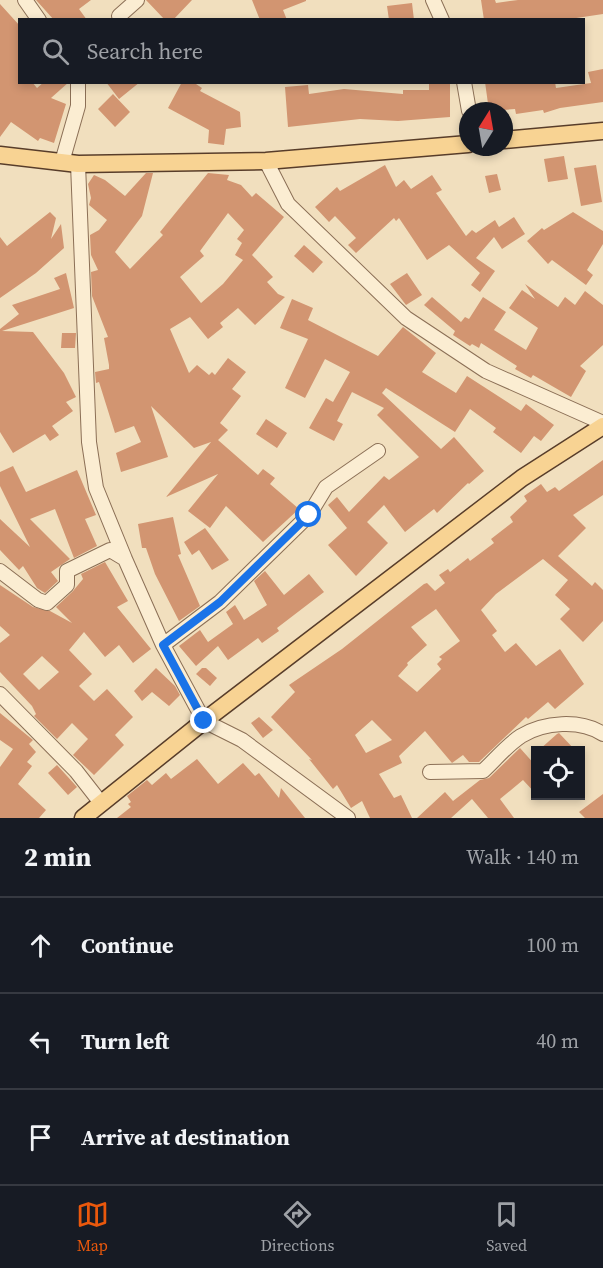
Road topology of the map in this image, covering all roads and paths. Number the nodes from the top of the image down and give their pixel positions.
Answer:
1 (25, 0) edge
2 (136, 0) edge
3 (433, 0) edge
4 (119, 16) dead end
5 (38, 18) edge
6 (441, 18) edge
7 (78, 84) edge
8 (464, 84) edge
9 (467, 102) edge
10 (603, 131) edge
11 (513, 140) edge
12 (459, 145) edge
13 (0, 154) edge
14 (266, 161) junction
15 (70, 163) junction
16 (603, 424) edge
17 (378, 451) dead end
18 (124, 559) junction
19 (0, 571) edge
20 (163, 645) junction
21 (0, 694) edge
22 (204, 721) junction
23 (603, 734) edge
24 (430, 772) dead end
25 (101, 803) junction
26 (83, 818) edge
27 (348, 818) edge

1 - 5 street
2 - 4 street
3 - 6 street
7 - 15 street
8 - 9 street
10 - 11 main road
12 - 14 main road
13 - 15 main road
14 - 15 main road
14 - 16 street
15 - 18 street
16 - 22 main road
17 - 20 street
18 - 19 street
18 - 20 street
20 - 22 street
21 - 25 street
22 - 25 main road
22 - 27 street
23 - 24 street
25 - 26 main road

